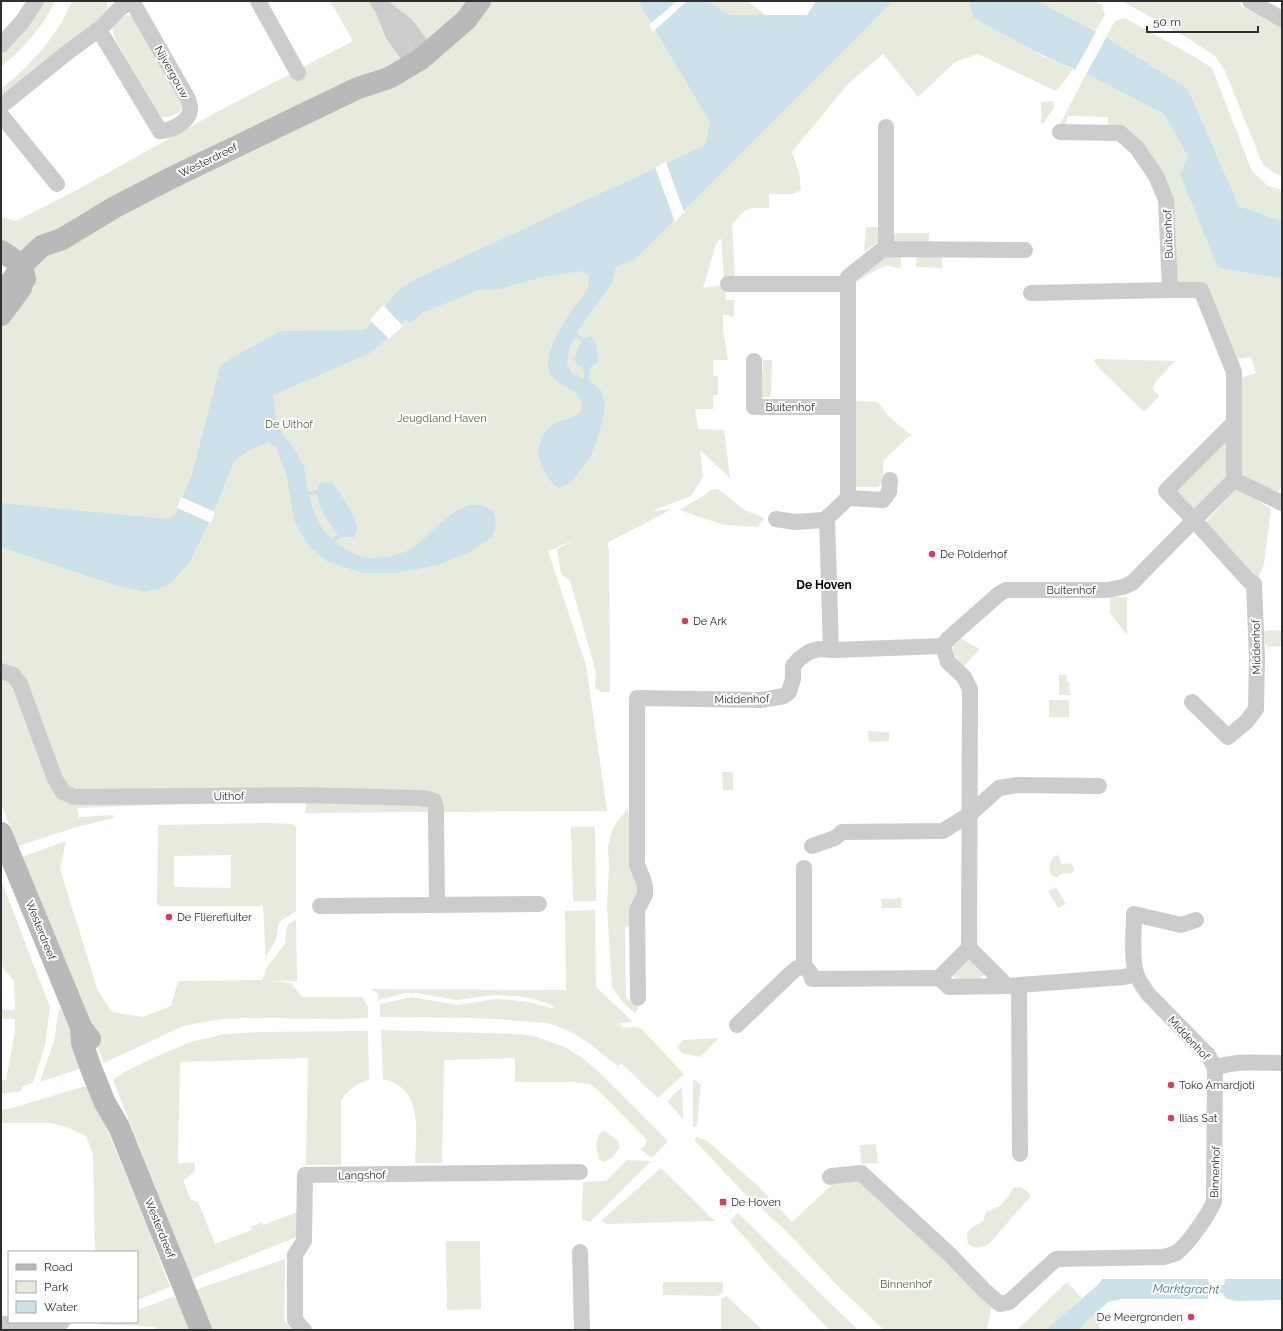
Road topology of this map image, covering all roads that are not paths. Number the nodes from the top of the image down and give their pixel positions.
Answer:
1 (36, 1) edge
2 (131, 1) edge
3 (258, 1) edge
4 (479, 1) edge
5 (1250, 1) edge
6 (380, 4) edge
7 (1282, 18) edge
8 (97, 30) junction
9 (1, 45) edge
10 (416, 53) junction
11 (298, 73) dead end
12 (1, 106) edge
13 (1, 115) edge
14 (886, 127) dead end
15 (1060, 132) dead end
16 (57, 184) dead end
17 (888, 249) junction
18 (1025, 250) dead end
19 (1, 251) edge
20 (12, 278) edge
21 (728, 284) dead end
22 (848, 284) junction
23 (1170, 290) junction
24 (1031, 293) dead end
25 (1, 315) edge
26 (754, 361) dead end
27 (848, 407) junction
28 (1234, 423) junction
29 (890, 480) dead end
30 (1234, 480) junction
31 (848, 498) junction
32 (1282, 503) edge
33 (827, 518) junction
34 (776, 519) dead end
35 (1194, 520) junction
36 (943, 646) junction
37 (831, 650) junction
38 (1, 671) edge
39 (1192, 702) dead end
40 (1099, 786) dead end
41 (970, 814) junction
42 (3, 838) edge
43 (812, 846) dead end
44 (804, 868) dead end
45 (437, 904) junction
46 (539, 904) dead end
47 (320, 906) dead end
48 (1196, 920) dead end
49 (969, 948) junction
50 (804, 965) junction
51 (1136, 974) junction
52 (789, 975) junction
53 (939, 978) junction
54 (812, 980) junction
55 (1013, 985) junction
56 (638, 998) dead end
57 (737, 1025) dead end
58 (1282, 1063) edge
59 (1215, 1068) junction
60 (1020, 1154) dead end
61 (580, 1172) dead end
62 (830, 1177) dead end
63 (580, 1252) dead end
64 (32, 1323) edge
65 (1, 1324) edge
66 (202, 1330) edge
67 (304, 1330) edge
68 (582, 1330) edge

1 - 9 street
2 - 8 street, Nijvergouw
2 - 8 street, Nijvergouw
3 - 11 street
4 - 10 main road, Westerdreef
5 - 7 street
6 - 10 street
8 - 12 street, Nijvergouw
10 - 20 main road, Westerdreef
13 - 16 street
14 - 17 street
15 - 23 street, Buitenhof
17 - 18 street
17 - 22 street
19 - 20 main road
20 - 25 main road, Westerdreef
21 - 22 street
22 - 27 street
23 - 24 street
23 - 28 street
26 - 27 street, Buitenhof
27 - 31 street
28 - 30 street
28 - 35 street
29 - 31 street
30 - 32 street
30 - 35 street, Buitenhof
31 - 33 street
33 - 34 street
33 - 37 street
35 - 36 street, Buitenhof
35 - 39 street, Middenhof
36 - 37 street, Middenhof
36 - 41 street
37 - 56 street, Middenhof
38 - 45 street, Uithof
40 - 41 street
41 - 43 street
41 - 49 street
42 - 66 main road, Westerdreef
44 - 50 street
45 - 46 street
45 - 47 street
48 - 51 street, Middenhof
49 - 53 street
49 - 55 street
50 - 52 street
50 - 54 street
51 - 55 street
51 - 59 street, Middenhof
52 - 54 street
52 - 57 street
53 - 54 street
53 - 55 street
55 - 60 street
58 - 59 street, Middenhof
59 - 62 street, Binnenhof
61 - 67 street, Langshof
63 - 68 street
64 - 65 street

